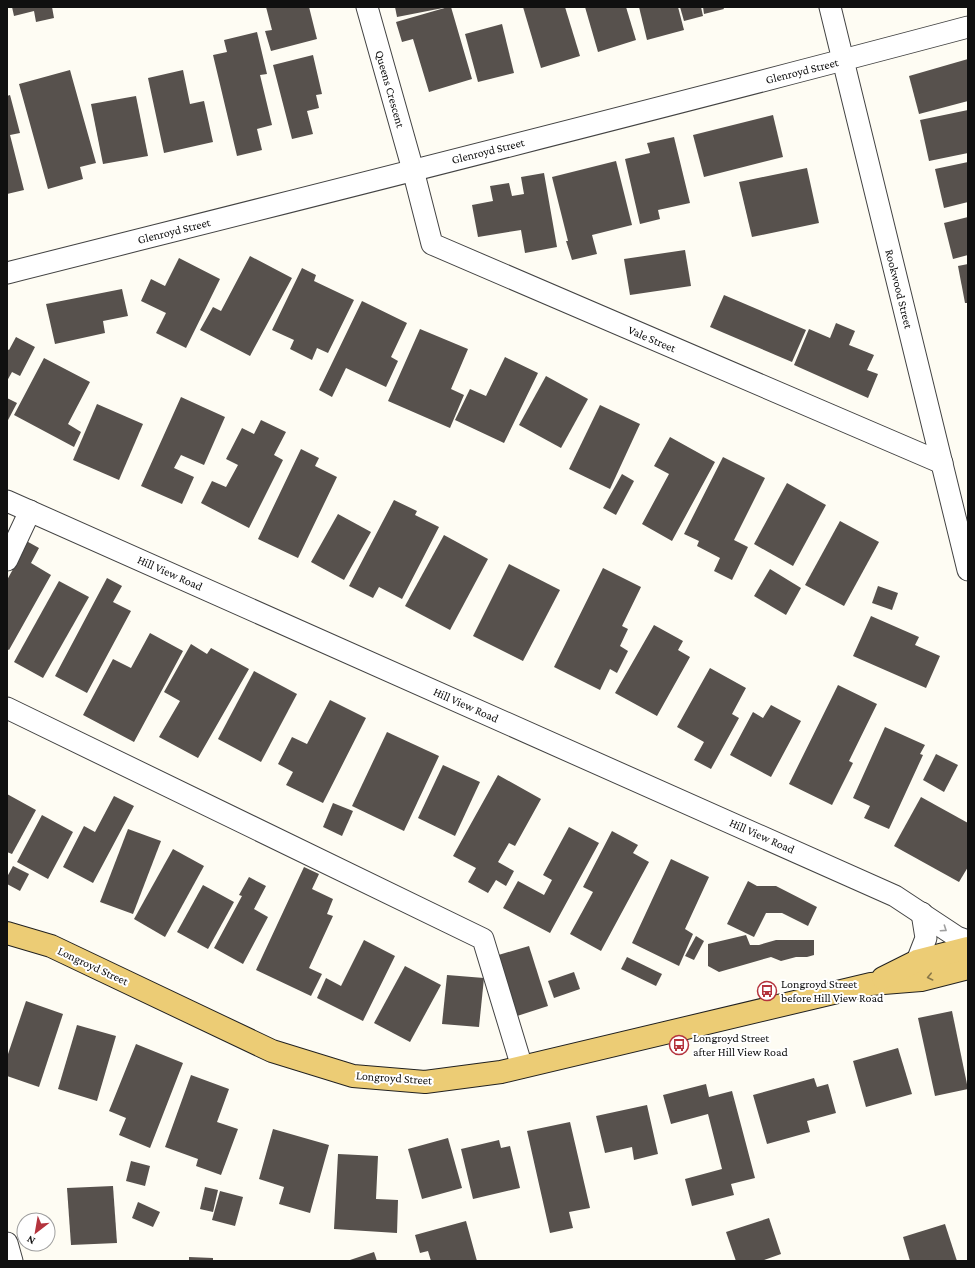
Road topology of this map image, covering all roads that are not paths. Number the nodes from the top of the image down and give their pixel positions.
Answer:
1 (367, 7) edge
2 (830, 7) edge
3 (968, 27) edge
4 (843, 60) junction
5 (413, 170) junction
6 (7, 273) edge
7 (942, 463) junction
8 (7, 501) edge
9 (30, 511) junction
10 (965, 547) edge
11 (7, 560) edge
12 (968, 570) edge
13 (7, 708) edge
14 (922, 913) junction
15 (7, 933) edge
16 (968, 941) edge
17 (968, 948) edge
18 (917, 961) junction
19 (968, 968) edge
20 (871, 984) junction
21 (522, 1067) junction
22 (7, 1243) edge
23 (12, 1261) edge

1 - 5 street, Queens Crescent
2 - 4 street, Rookwood Street
3 - 4 street, Glenroyd Street
4 - 5 street, Glenroyd Street
4 - 7 street, Rookwood Street
5 - 6 street, Glenroyd Street
5 - 7 street, Vale Street
7 - 10 street, Rookwood Street
8 - 9 street, Hill View Road
9 - 11 street
9 - 14 street, Hill View Road
10 - 12 street, Rookwood Street
13 - 21 street
14 -> 16 street, Hill View Road
14 - 18 street
15 - 21 main road, Longroyd Street
17 - 18 main road, Longroyd Street
18 - 20 main road, Longroyd Street
19 -> 20 main road, Longroyd Street
20 - 21 main road, Longroyd Street
22 - 23 street

